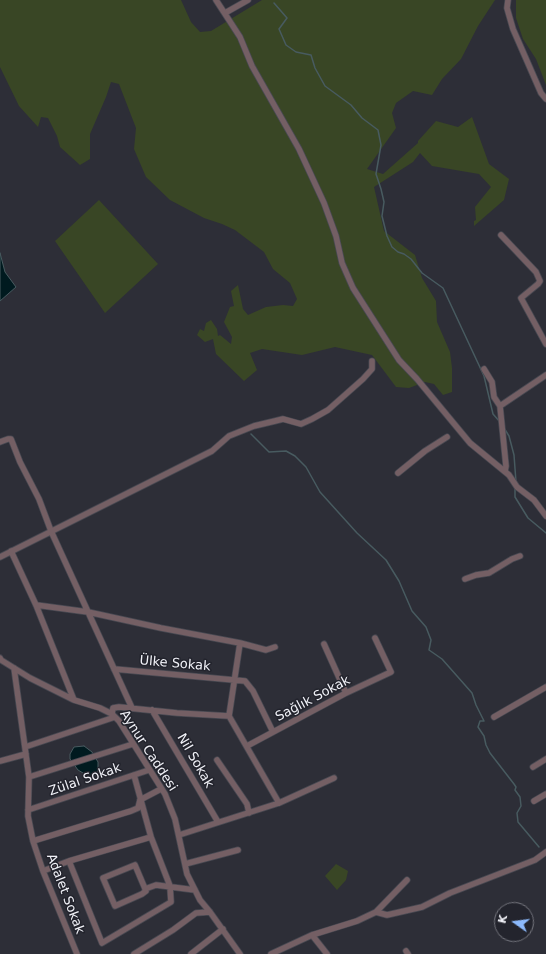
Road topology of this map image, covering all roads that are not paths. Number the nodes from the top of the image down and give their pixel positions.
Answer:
1 (216, 0) edge
2 (248, 0) edge
3 (508, 0) edge
4 (225, 13) junction
5 (546, 99) edge
6 (501, 235) dead end
7 (546, 344) edge
8 (372, 361) dead end
9 (484, 369) dead end
10 (546, 375) edge
11 (500, 406) junction
12 (447, 437) dead end
13 (0, 442) edge
14 (398, 472) dead end
15 (505, 472) junction
16 (546, 516) edge
17 (51, 531) junction
18 (11, 551) junction
19 (520, 556) dead end
20 (0, 557) edge
21 (464, 579) dead end
22 (36, 605) junction
23 (88, 612) junction
24 (375, 638) dead end
25 (240, 643) junction
26 (324, 644) dead end
27 (276, 647) dead end
28 (0, 658) edge
29 (14, 668) junction
30 (114, 669) junction
31 (234, 681) junction
32 (546, 687) edge
33 (346, 693) junction
34 (74, 700) junction
35 (132, 708) junction
36 (152, 710) junction
37 (114, 716) junction
38 (229, 716) junction
39 (494, 717) dead end
40 (273, 732) junction
41 (133, 744) junction
42 (247, 746) junction
43 (25, 747) junction
44 (26, 754) junction
45 (546, 759) edge
46 (217, 760) dead end
47 (0, 761) edge
48 (533, 767) dead end
49 (149, 770) junction
50 (134, 775) junction
51 (29, 777) junction
52 (334, 778) dead end
53 (161, 789) junction
54 (546, 794) edge
55 (140, 800) junction
56 (534, 801) dead end
57 (279, 803) junction
58 (28, 810) junction
59 (249, 813) junction
60 (218, 822) junction
61 (179, 834) junction
62 (151, 837) junction
63 (34, 841) junction
64 (238, 850) dead end
65 (546, 852) edge
66 (69, 860) junction
67 (185, 864) junction
68 (43, 871) junction
69 (407, 880) dead end
70 (170, 886) junction
71 (145, 889) junction
72 (195, 890) junction
73 (210, 912) junction
74 (376, 912) junction
75 (223, 930) junction
76 (312, 935) junction
77 (283, 952) edge
78 (77, 954) edge
79 (134, 954) edge
80 (191, 954) edge
81 (240, 954) edge
82 (271, 954) edge
83 (326, 954) edge

1 - 4 street
2 - 4 street
3 - 5 street
4 - 15 street
6 - 7 street
8 - 17 street
9 - 11 street
10 - 11 street
11 - 15 street
12 - 14 street
13 - 17 street
15 - 16 street
17 - 18 street
17 - 23 street
18 - 20 street
18 - 22 street
19 - 21 street
22 - 23 street
22 - 34 street
23 - 25 street
23 - 30 street
24 - 33 street, Sağlık Sokak
25 - 27 street
25 - 31 street
26 - 33 street
28 - 29 street, Aynur Caddesi
29 - 34 street, Aynur Caddesi
29 - 43 street, Adalet Sokak
30 - 31 street, Ülke Sokak
30 - 35 street
31 - 38 street
31 - 40 street, Ülke Sokak
32 - 39 street
33 - 40 street, Sağlık Sokak
34 - 37 street, Aynur Caddesi
35 - 36 street
35 - 37 street
36 - 38 street
36 - 60 street, Nil Sokak
37 - 41 street, Aynur Caddesi
37 - 43 street
38 - 42 street
40 - 42 street, Sağlık Sokak
41 - 49 street, Aynur Caddesi
41 - 51 street
42 - 57 street
43 - 44 street, Adalet Sokak
44 - 47 street
44 - 51 street, Adalet Sokak
45 - 48 street
46 - 59 street
49 - 50 street, Zülal Sokak
49 - 53 street, Aynur Caddesi
50 - 55 street
50 - 58 street, Zülal Sokak
51 - 58 street, Adalet Sokak
52 - 57 street
53 - 55 street
53 - 61 street, Aynur Caddesi
54 - 56 street
55 - 62 street
55 - 63 street
57 - 59 street
58 - 63 street, Adalet Sokak
59 - 60 street
60 - 61 street
61 - 67 street, Aynur Caddesi
62 - 66 street
62 - 70 street
63 - 68 street, Adalet Sokak
64 - 67 street
65 - 74 street
66 - 68 street
66 - 70 street
67 - 72 street, Aynur Caddesi
68 - 78 street, Adalet Sokak
69 - 74 street
70 - 71 street
70 - 72 street
71 - 71 street
72 - 73 street, Aynur Caddesi
73 - 75 street, Aynur Caddesi
73 - 79 street
74 - 76 street
75 - 80 street
75 - 81 street, Aynur Caddesi
76 - 77 street
76 - 83 street
77 - 82 street

